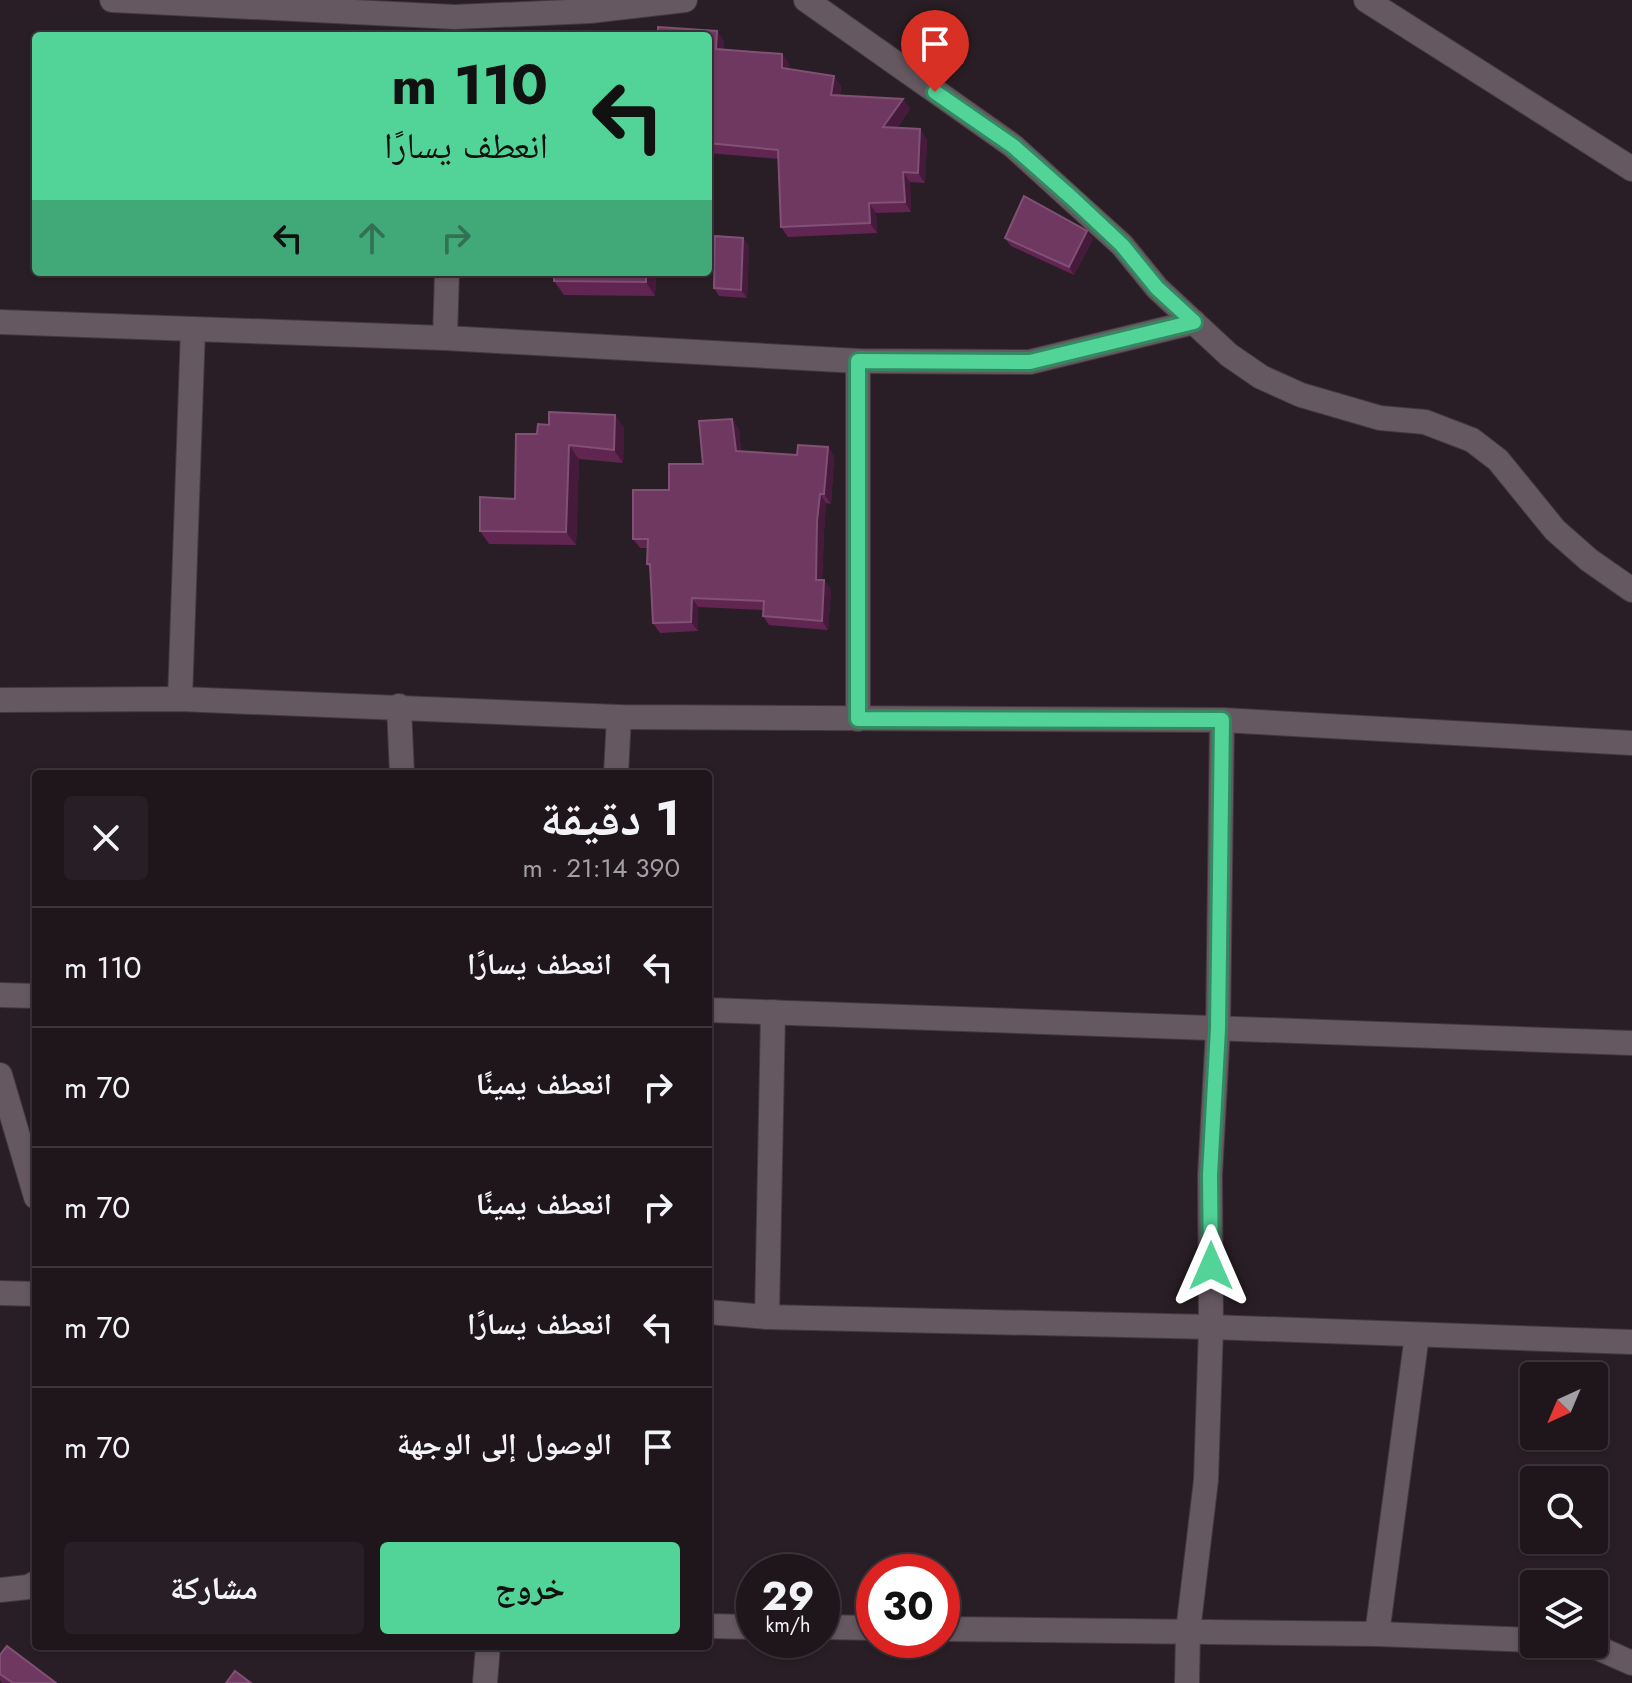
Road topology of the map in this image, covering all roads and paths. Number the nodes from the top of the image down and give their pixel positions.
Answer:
1 (112, 0) edge
2 (685, 0) edge
3 (806, 0) edge
4 (1366, 0) edge
5 (454, 26) edge
6 (1632, 169) edge
7 (447, 276) edge
8 (0, 322) edge
9 (1194, 322) junction
10 (193, 329) junction
11 (445, 338) junction
12 (858, 361) junction
13 (1632, 590) edge
14 (180, 699) junction
15 (0, 700) edge
16 (399, 706) junction
17 (619, 717) junction
18 (858, 719) junction
19 (1222, 720) junction
20 (1632, 743) edge
21 (402, 770) edge
22 (616, 770) edge
23 (0, 995) edge
24 (32, 996) edge
25 (712, 1010) edge
26 (773, 1012) junction
27 (1218, 1029) junction
28 (1632, 1043) edge
29 (0, 1075) edge
30 (32, 1183) edge
31 (0, 1293) edge
32 (32, 1294) edge
33 (712, 1312) edge
34 (767, 1317) junction
35 (1211, 1327) junction
36 (1417, 1335) junction
37 (1632, 1342) edge
38 (32, 1585) edge
39 (0, 1590) edge
40 (712, 1626) edge
41 (736, 1627) edge
42 (960, 1629) edge
43 (1188, 1631) junction
44 (1377, 1634) junction
45 (1520, 1639) edge
46 (488, 1650) edge
47 (1608, 1652) edge
48 (1632, 1663) edge
49 (485, 1683) edge
50 (1187, 1683) edge

1 - 5 street
2 - 5 street
3 - 9 street
4 - 6 street
7 - 11 street
8 - 10 street
9 - 12 street
9 - 13 street
10 - 11 street
10 - 14 street
11 - 12 street
12 - 18 street
14 - 15 street
14 - 16 street
16 - 17 street
16 - 21 street
17 - 18 street
17 - 22 street
18 - 19 street
19 - 20 street
19 - 27 street
23 - 24 street
25 - 26 street
26 - 27 street
26 - 34 street
27 - 28 street
27 - 35 street
29 - 30 street
31 - 32 street
33 - 34 street
34 - 35 street
35 - 36 street
35 - 43 street
36 - 37 street
36 - 44 street
38 - 39 street
40 - 41 street
42 - 43 street
43 - 44 street
43 - 50 street
44 - 45 street
46 - 49 street
47 - 48 street

